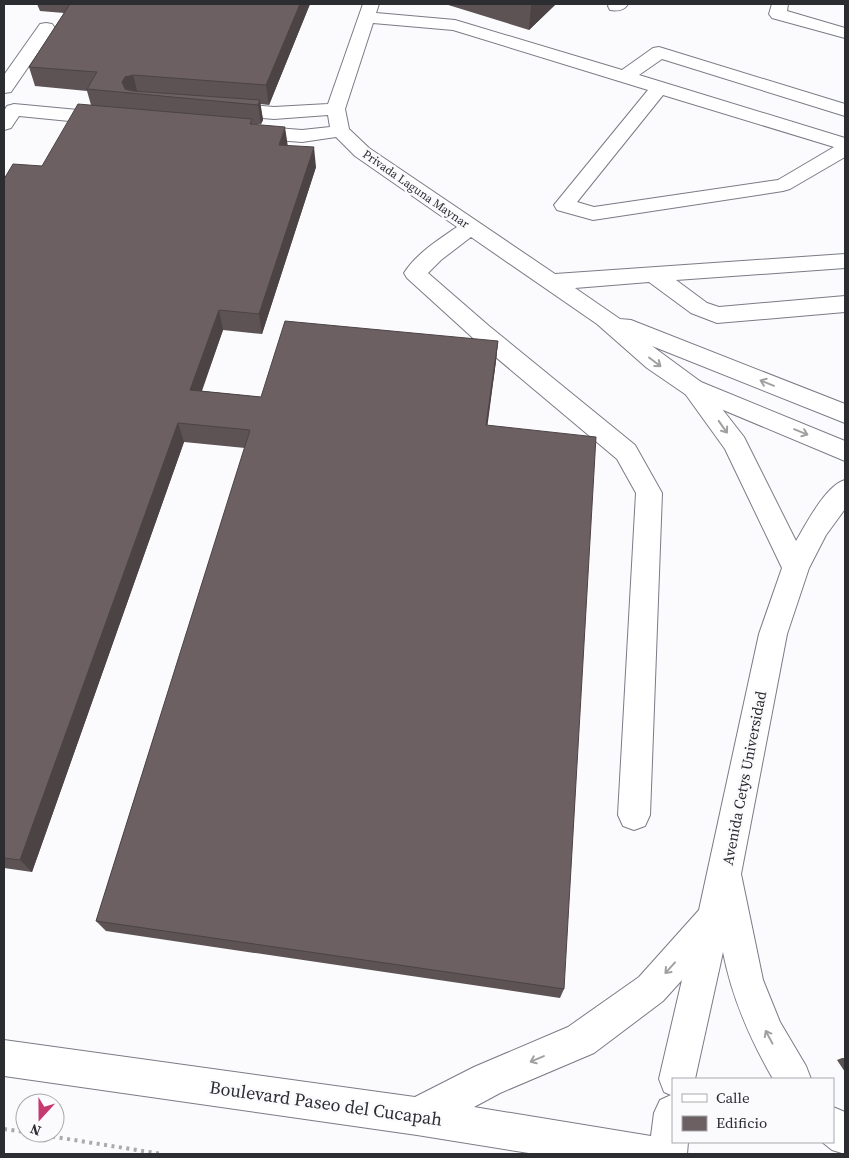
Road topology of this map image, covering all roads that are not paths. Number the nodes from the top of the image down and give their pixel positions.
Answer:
1 (780, 4) edge
2 (369, 11) edge
3 (46, 28) dead end
4 (845, 33) edge
5 (625, 77) junction
6 (4, 88) edge
7 (659, 88) junction
8 (4, 93) edge
9 (100, 100) edge
10 (207, 108) edge
11 (336, 109) junction
12 (845, 110) edge
13 (123, 120) edge
14 (4, 124) edge
15 (232, 130) edge
16 (340, 131) junction
17 (845, 144) edge
18 (845, 149) edge
19 (470, 226) junction
20 (845, 261) edge
21 (652, 274) junction
22 (550, 282) junction
23 (845, 304) edge
24 (605, 319) junction
25 (693, 388) junction
26 (845, 414) edge
27 (845, 451) edge
28 (845, 490) edge
29 (796, 568) junction
30 (634, 814) dead end
31 (725, 871) junction
32 (714, 919) junction
33 (4, 1058) edge
34 (677, 1078) edge
35 (792, 1078) edge
36 (417, 1116) junction
37 (672, 1120) edge
38 (834, 1127) edge
39 (845, 1137) edge
40 (648, 1154) edge
41 (668, 1154) edge

1 - 4 main road
2 - 5 main road
2 - 11 main road
3 - 6 main road
5 - 7 main road
5 - 12 main road
7 - 17 main road
7 - 18 main road
8 - 9 main road
10 - 11 main road
11 - 16 main road
13 - 14 main road
15 - 16 main road
16 - 19 main road, Privada Laguna Maynar
19 - 22 main road, Privada Laguna Maynar
19 - 30 main road
20 - 21 main road
21 - 22 main road
21 - 23 main road
22 - 24 main road, Privada Laguna Maynar
24 -> 25 main road, Privada Laguna Maynar
26 -> 24 main road, Privada Laguna Maynar
25 -> 27 main road, Privada Laguna Maynar
25 -> 29 main road
28 - 29 main road, Avenida Cetys Universidad
29 - 31 main road, Avenida Cetys Universidad
31 - 32 main road, Avenida Cetys Universidad
35 -> 31 main road
32 - 34 main road, Avenida Cetys Universidad
32 -> 36 main road
33 - 36 main road, Boulevard Paseo del Cucapah
36 - 40 main road, Boulevard Paseo del Cucapah
37 - 41 main road
38 - 39 main road

